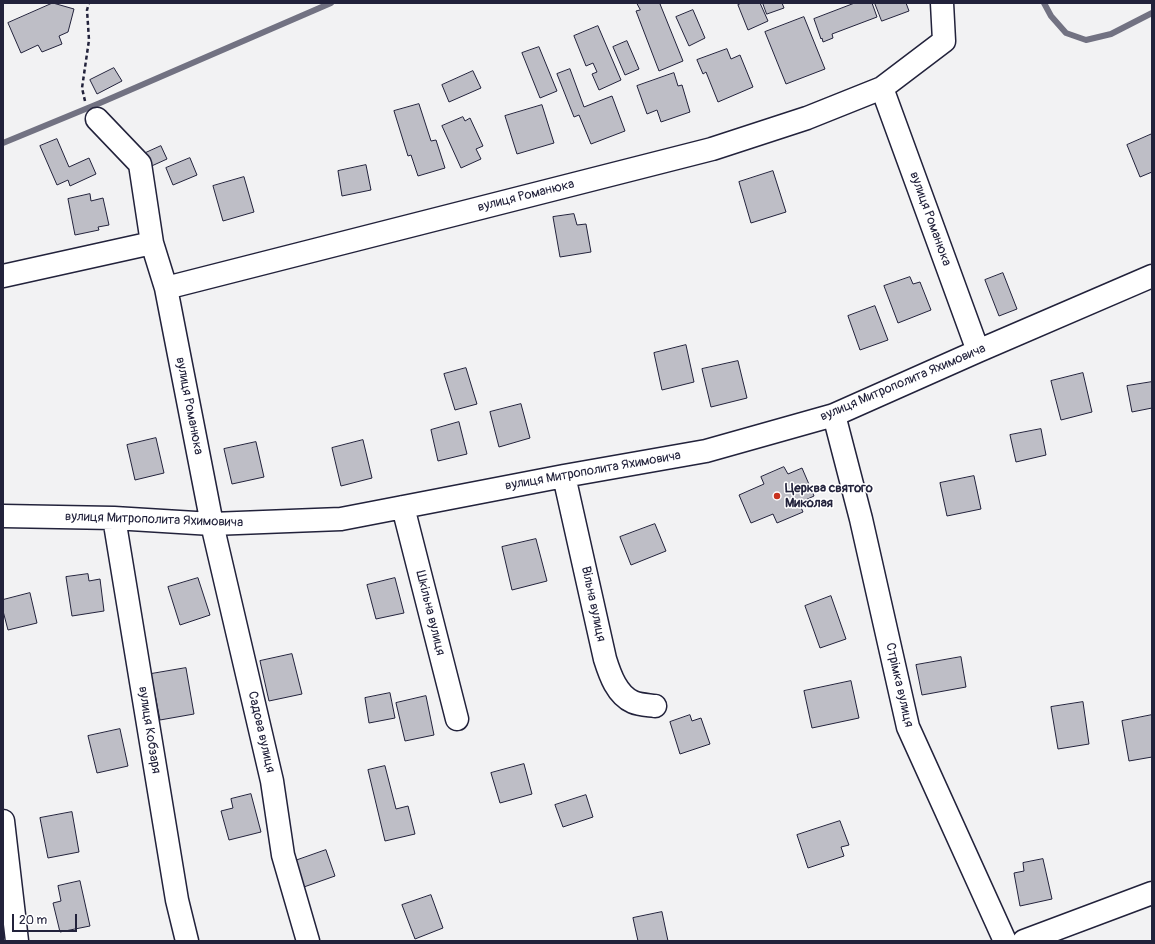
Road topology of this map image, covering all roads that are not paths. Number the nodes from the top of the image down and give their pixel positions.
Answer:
1 (942, 3) edge
2 (882, 88) junction
3 (91, 111) road end
4 (152, 243) junction
5 (3, 276) edge
6 (1152, 276) edge
7 (166, 288) junction
8 (978, 351) junction
9 (834, 415) junction
10 (564, 476) junction
11 (403, 507) junction
12 (3, 516) edge
13 (114, 518) junction
14 (212, 524) junction
15 (655, 706) dead end
16 (457, 719) dead end
17 (3, 821) edge
18 (1152, 892) edge
19 (17, 941) edge
20 (186, 941) edge
21 (308, 941) edge
22 (1005, 941) edge
23 (1024, 941) edge

1 - 2 street, вулиця Романюка
2 - 7 street, вулиця Романюка
2 - 8 street, вулиця Романюка
3 - 4 street, вулиця Романюка
4 - 5 street
4 - 7 street, вулиця Романюка
6 - 8 street, вулиця Митрополита Яхимовича
7 - 14 street, вулиця Романюка
8 - 9 street, вулиця Митрополита Яхимовича
9 - 10 street, вулиця Митрополита Яхимовича
9 - 22 street, Стрімка вулиця
10 - 11 street, вулиця Митрополита Яхимовича
10 - 15 street, Вільна вулиця
11 - 14 street, вулиця Митрополита Яхимовича
11 - 16 street, Шкільна вулиця
12 - 13 street, вулиця Митрополита Яхимовича
13 - 14 street, вулиця Митрополита Яхимовича
13 - 20 street, вулиця Кобзаря
14 - 21 street, Садова вулиця
17 - 19 street
18 - 23 street

